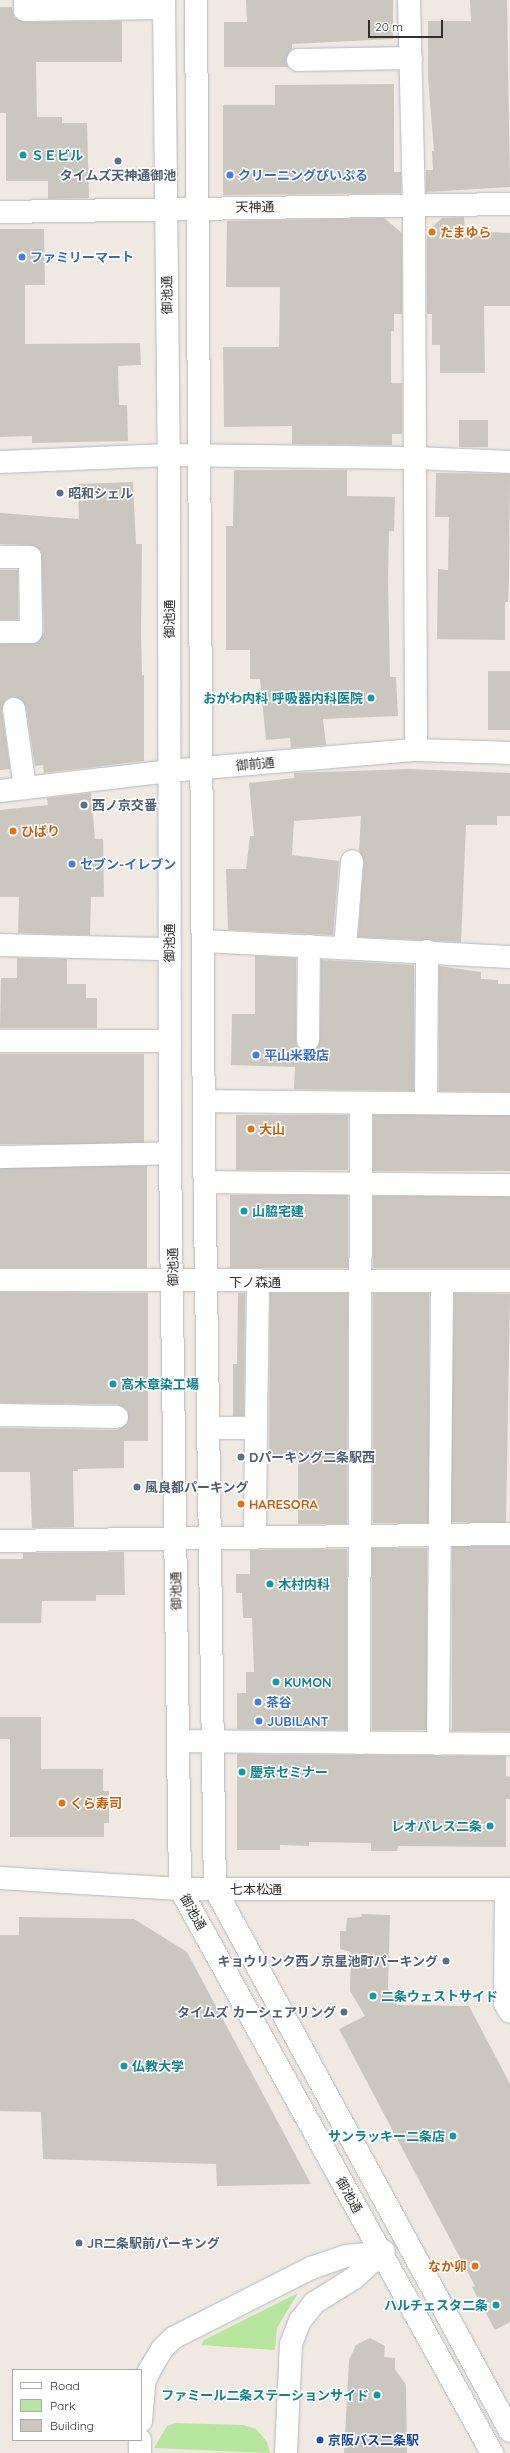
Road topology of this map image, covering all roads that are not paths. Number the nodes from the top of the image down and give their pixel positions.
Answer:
1 (25, 0) edge
2 (196, 0) edge
3 (409, 0) edge
4 (164, 4) edge
5 (411, 58) junction
6 (298, 60) dead end
7 (414, 204) junction
8 (510, 204) edge
9 (166, 208) junction
10 (198, 208) junction
11 (0, 212) edge
12 (169, 455) junction
13 (201, 455) junction
14 (414, 458) junction
15 (0, 462) edge
16 (510, 462) edge
17 (0, 557) edge
18 (0, 632) edge
19 (14, 709) dead end
20 (416, 750) junction
21 (510, 753) edge
22 (204, 769) junction
23 (169, 771) junction
24 (25, 788) junction
25 (0, 791) edge
26 (352, 861) dead end
27 (204, 942) junction
28 (0, 945) edge
29 (309, 946) junction
30 (345, 947) junction
31 (169, 949) junction
32 (427, 951) junction
33 (510, 957) edge
34 (308, 1040) dead end
35 (0, 1041) edge
36 (170, 1041) junction
37 (204, 1101) junction
38 (426, 1102) junction
39 (361, 1103) junction
40 (510, 1104) edge
41 (170, 1153) junction
42 (0, 1157) edge
43 (205, 1182) junction
44 (360, 1184) junction
45 (510, 1185) edge
46 (0, 1280) edge
47 (442, 1281) junction
48 (510, 1281) edge
49 (174, 1282) junction
50 (206, 1282) junction
51 (258, 1282) junction
52 (360, 1282) junction
53 (0, 1415) edge
54 (117, 1417) dead end
55 (208, 1428) junction
56 (256, 1428) junction
57 (510, 1534) edge
58 (441, 1535) junction
59 (360, 1536) junction
60 (210, 1538) junction
61 (255, 1538) junction
62 (175, 1539) junction
63 (0, 1541) edge
64 (180, 1741) junction
65 (213, 1742) junction
66 (359, 1743) junction
67 (438, 1744) junction
68 (510, 1744) edge
69 (0, 1878) edge
70 (508, 1887) edge
71 (180, 1889) junction
72 (215, 1889) junction
73 (510, 2012) edge
74 (407, 2239) junction
75 (380, 2253) junction
76 (142, 2408) edge
77 (510, 2431) edge
78 (140, 2441) edge
79 (140, 2453) edge
80 (286, 2453) edge
81 (492, 2453) edge

1 - 4 street
2 - 10 street
3 - 5 street
4 - 9 street, 御池通
5 - 6 street
5 - 7 street
7 - 8 street, 天神通
7 - 10 street, 天神通
7 - 14 street
9 - 10 street, 天神通
9 - 11 street, 天神通
9 - 12 street, 御池通
10 - 13 street
12 - 13 street
12 - 15 street
12 - 23 street, 御池通
13 - 14 street
13 - 22 street
14 - 16 street
14 - 20 street
17 - 18 street
19 - 24 street
20 - 21 street, 御前通
20 - 22 street, 御前通
22 - 23 street, 御前通
22 - 27 street
23 - 24 street, 御前通
23 - 31 street, 御池通
24 - 25 street, 御前通
26 - 30 street
27 - 29 street
27 - 37 street
28 - 31 street
29 - 30 street
29 - 34 street
30 - 32 street
31 - 36 street, 御池通
32 - 33 street
32 - 38 street
35 - 36 street
36 - 41 street, 御池通
37 - 39 street
37 - 43 street
38 - 39 street
38 - 40 street
39 - 44 street
41 - 42 street
41 - 49 street, 御池通
43 - 44 street
43 - 50 street
44 - 45 street
44 - 52 street
46 - 49 street, 下ノ森通
47 - 48 street, 下ノ森通
47 - 52 street, 下ノ森通
47 - 58 street
49 - 50 street, 下ノ森通
49 - 62 street, 御池通
50 - 51 street, 下ノ森通
50 - 55 street
51 - 52 street, 下ノ森通
51 - 56 street
52 - 59 street
53 - 54 street
55 - 56 street
55 - 60 street
56 - 61 street
57 - 58 street
58 - 59 street
58 - 67 street
59 - 61 street
59 - 66 street
60 - 61 street
60 - 62 street
60 - 65 street
62 - 63 street
62 - 64 street, 御池通
64 - 65 street
64 - 71 street, 御池通
65 - 66 street
65 - 72 street
66 - 67 street
67 - 68 street
69 - 71 street, 七本松通
70 - 72 street, 七本松通
70 - 73 street
71 - 72 street, 七本松通
71 - 75 street, 御池通
72 - 74 street
74 - 75 street
74 - 77 street
75 - 76 street
75 - 80 street
75 - 81 street, 御池通
78 - 79 street

